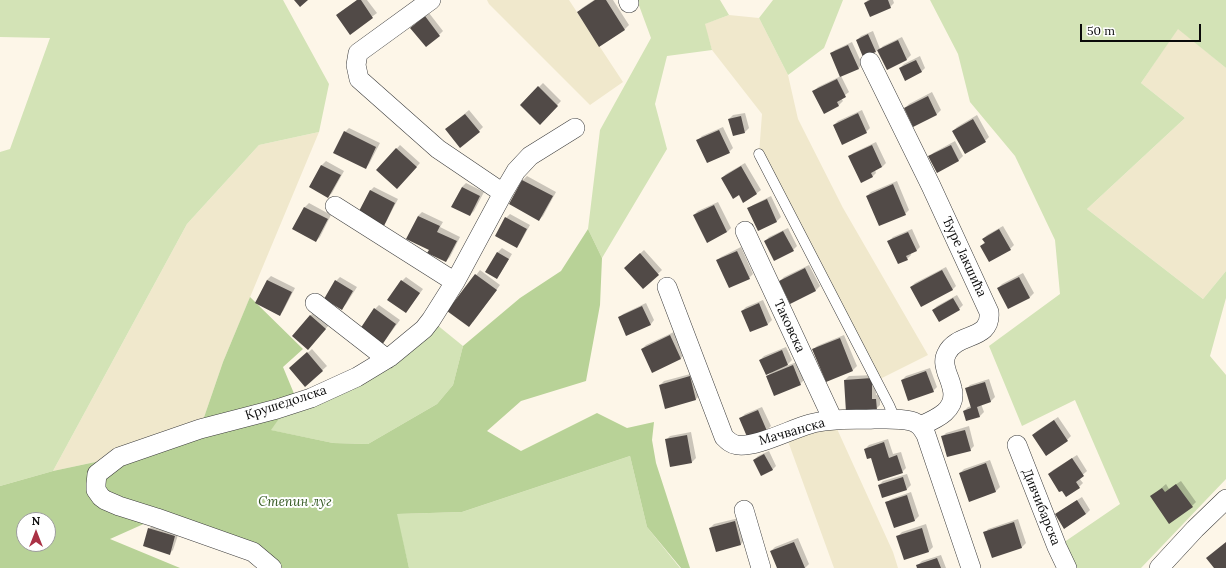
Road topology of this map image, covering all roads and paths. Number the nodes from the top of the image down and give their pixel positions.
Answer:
1 (431, 0) edge
2 (870, 62) dead end
3 (575, 128) dead end
4 (759, 154) dead end
5 (503, 193) junction
6 (336, 206) dead end
7 (745, 231) dead end
8 (455, 282) junction
9 (667, 287) dead end
10 (315, 303) dead end
11 (387, 359) junction
12 (895, 419) junction
13 (832, 420) junction
14 (920, 426) junction
15 (1017, 445) dead end
16 (1226, 499) edge
17 (744, 510) dead end
18 (1165, 566) edge
19 (272, 568) edge
20 (761, 568) edge
21 (971, 568) edge
22 (1067, 568) edge

1 - 5 street
2 - 14 street, Ђуре Јакшића
3 - 5 street, Крушедолска
4 - 12 lane
5 - 8 street, Крушедолска
6 - 8 street
7 - 13 street, Таковска
8 - 11 street, Крушедолска
9 - 13 street, Мачванска
10 - 11 street
11 - 19 street, Крушедолска
12 - 13 street, Мачванска
12 - 14 street, Мачванска
14 - 21 street
15 - 22 street, Дивчибарска
16 - 18 street
17 - 20 street

